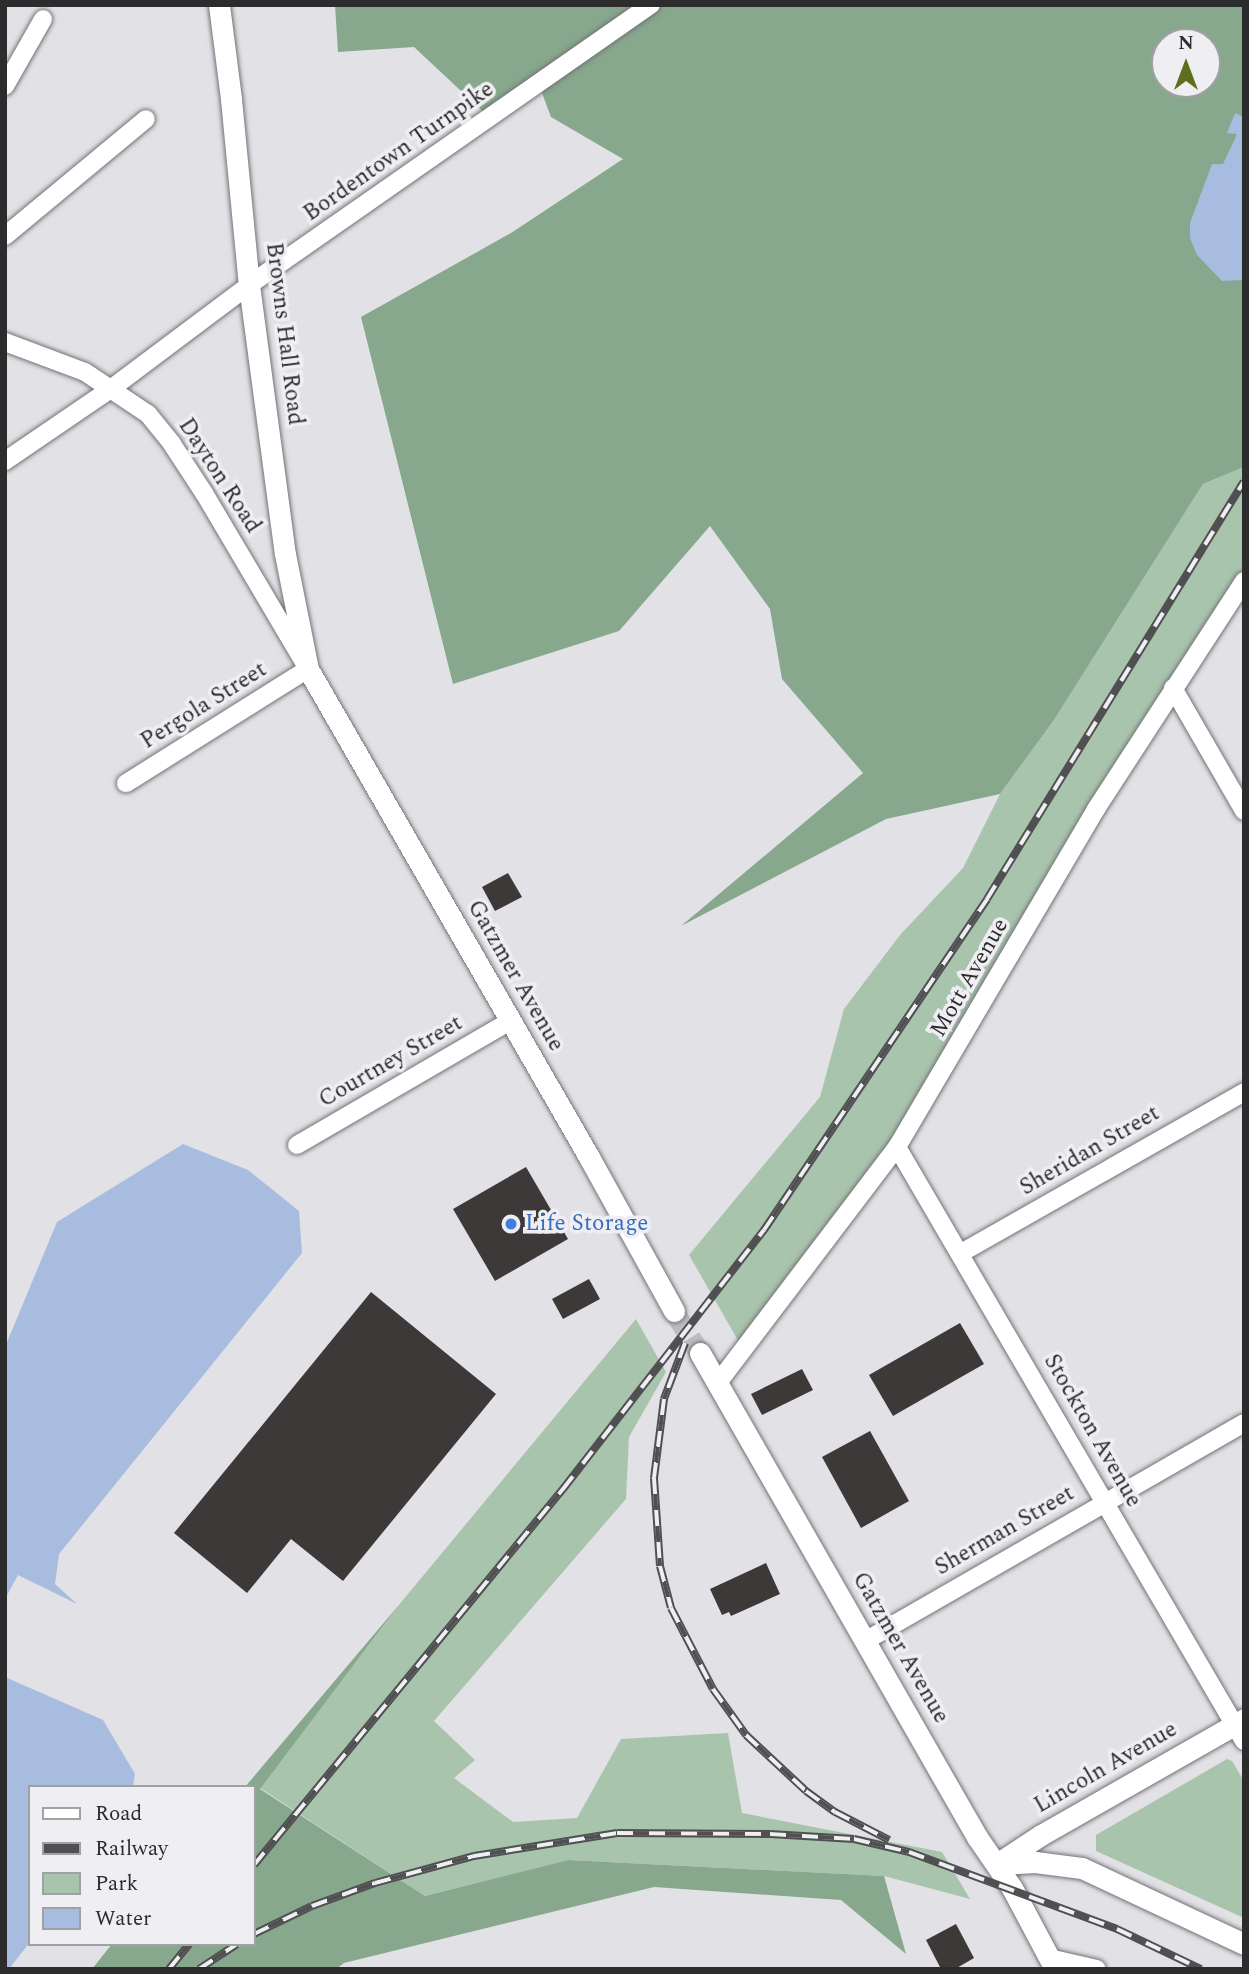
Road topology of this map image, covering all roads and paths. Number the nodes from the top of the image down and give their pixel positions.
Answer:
1 (219, 5) edge
2 (651, 5) edge
3 (43, 19) dead end
4 (5, 86) edge
5 (146, 119) dead end
6 (5, 236) edge
7 (249, 285) junction
8 (5, 342) edge
9 (112, 388) junction
10 (5, 461) edge
11 (1244, 581) edge
12 (308, 668) junction
13 (1173, 688) junction
14 (125, 783) dead end
15 (1244, 811) edge
16 (510, 1021) junction
17 (1244, 1092) edge
18 (297, 1145) dead end
19 (897, 1147) junction
20 (961, 1253) junction
21 (674, 1311) tunnel mouth
22 (700, 1353) tunnel mouth
23 (716, 1384) junction
24 (1244, 1423) edge
25 (1104, 1502) junction
26 (865, 1641) junction
27 (1241, 1728) edge
28 (997, 1864) junction
29 (1244, 1944) edge
30 (1052, 1963) edge
31 (1097, 1969) edge

1 - 7 street, Browns Hall Road
2 - 7 street, Bordentown Turnpike
3 - 4 street
5 - 6 street
7 - 9 street, Bordentown Turnpike
7 - 12 street, Browns Hall Road
8 - 9 street, Dayton Road
9 - 10 street, Bordentown Turnpike
9 - 12 street, Dayton Road
11 - 13 street, Mott Avenue
12 - 14 street, Pergola Street
12 - 16 street, Gatzmer Avenue
13 - 15 street
13 - 19 street, Mott Avenue
16 - 18 street, Courtney Street
16 - 21 street, Gatzmer Avenue
17 - 20 street, Sheridan Street
19 - 20 street, Stockton Avenue
19 - 23 street, Mott Avenue
20 - 25 street, Stockton Avenue
22 - 23 street, Gatzmer Avenue
23 - 26 street, Gatzmer Avenue
24 - 25 street, Sherman Street
25 - 26 street, Sherman Street
25 - 27 street, Stockton Avenue
26 - 28 street, Gatzmer Avenue
27 - 28 street, Lincoln Avenue
28 - 29 street
28 - 30 street, Gatzmer Avenue
30 - 31 street

